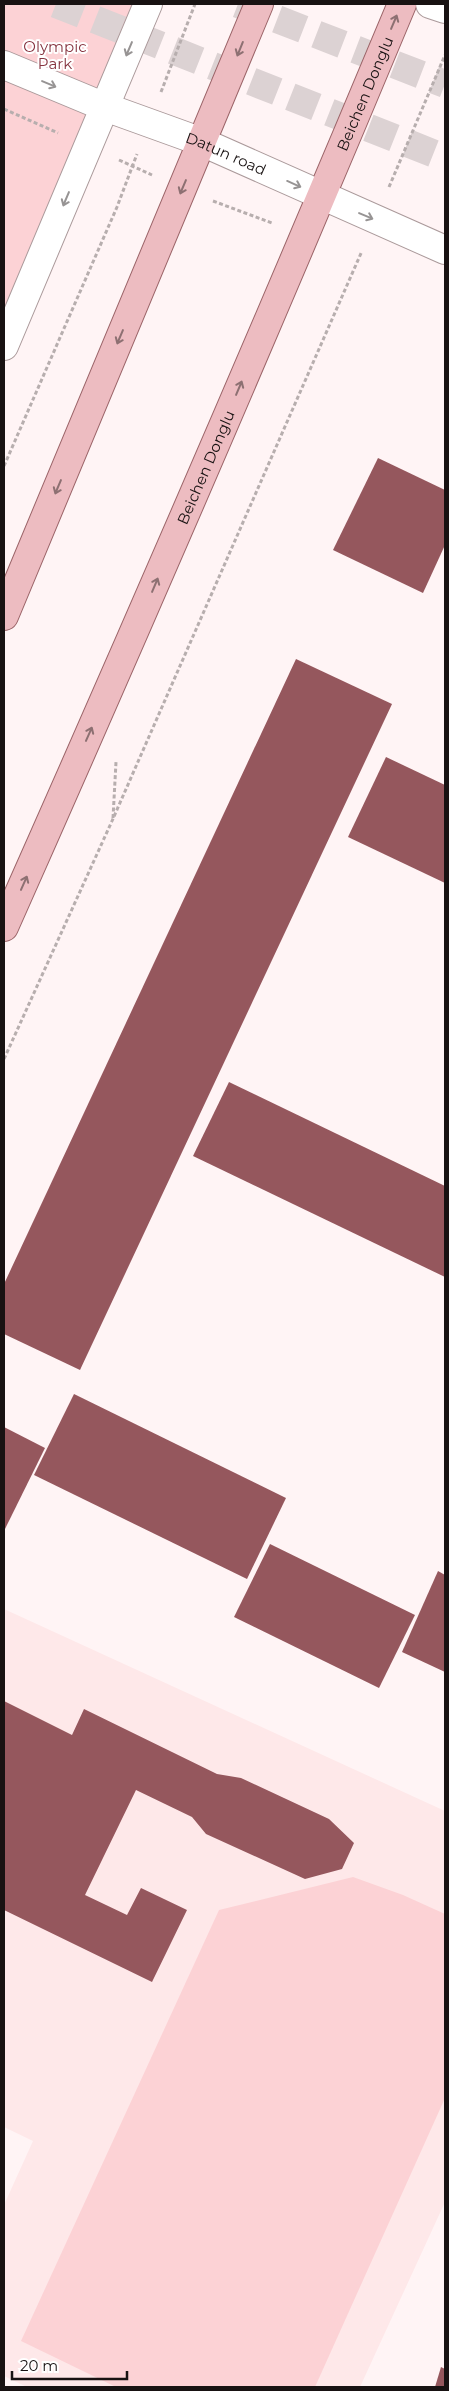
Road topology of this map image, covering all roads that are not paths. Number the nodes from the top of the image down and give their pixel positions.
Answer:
1 (148, 4) edge
2 (259, 4) edge
3 (402, 4) edge
4 (430, 4) edge
5 (445, 9) edge
6 (4, 65) edge
7 (105, 107) junction
8 (202, 142) junction
9 (322, 197) junction
10 (445, 250) edge
11 (4, 346) edge
12 (4, 616) edge
13 (4, 927) edge

1 -> 7 street
2 -> 8 main road
9 -> 3 main road, Beichen Donglu
4 - 5 street
6 -> 7 street, Datun road
7 - 8 street, Datun road
7 -> 11 street
8 -> 9 street, Datun road
8 -> 12 main road
9 -> 10 street, Datun road
13 -> 9 main road, Beichen Donglu

